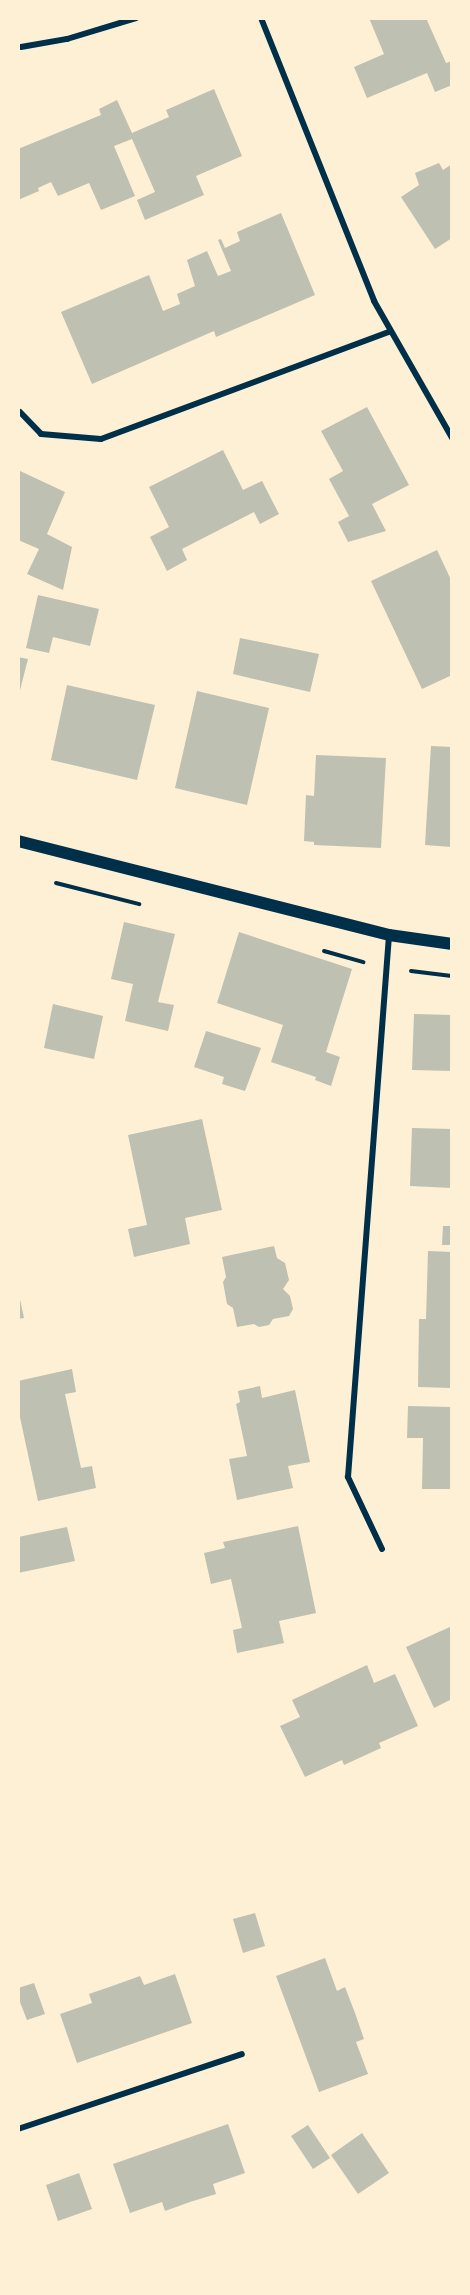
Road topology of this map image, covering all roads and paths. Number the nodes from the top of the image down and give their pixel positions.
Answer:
1 (136, 18) edge
2 (261, 18) edge
3 (21, 47) dead end
4 (391, 332) junction
5 (20, 412) edge
6 (452, 438) edge
7 (18, 841) edge
8 (389, 935) junction
9 (452, 944) edge
10 (382, 1549) dead end
11 (242, 2054) dead end
12 (18, 2129) edge

1 - 3 street
2 - 4 street
4 - 5 street
4 - 6 street
7 - 8 main road
8 - 9 main road
8 - 10 street
11 - 12 street

